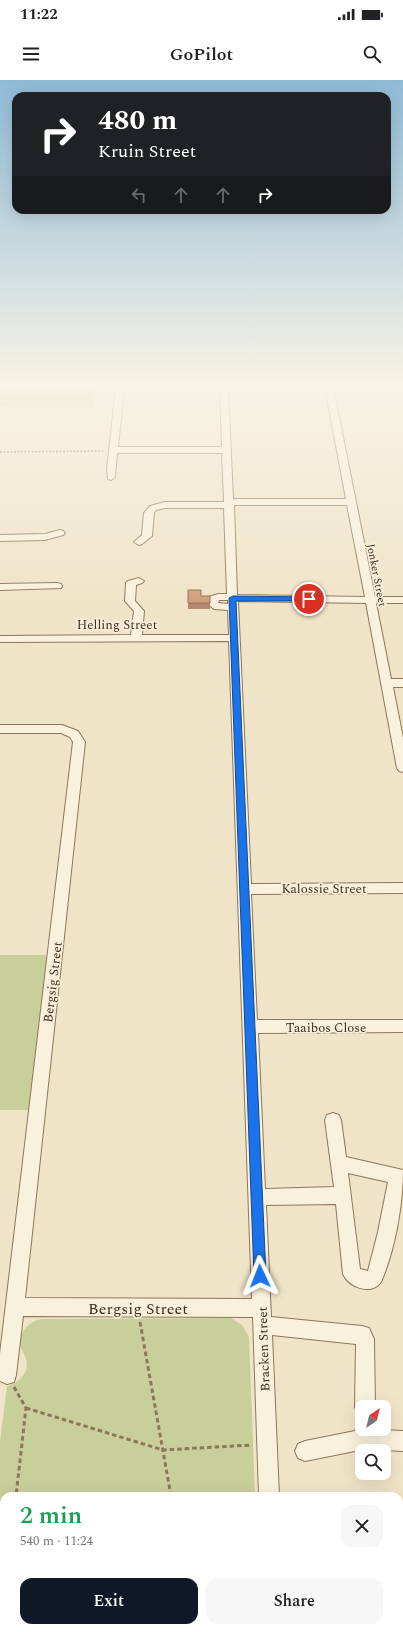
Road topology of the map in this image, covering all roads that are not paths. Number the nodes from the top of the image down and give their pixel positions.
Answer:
1 (112, 459) edge
2 (227, 459) edge
3 (343, 459) edge
4 (111, 477) dead end
5 (351, 502) junction
6 (229, 504) junction
7 (60, 533) dead end
8 (0, 538) edge
9 (139, 542) dead end
10 (138, 581) dead end
11 (57, 586) dead end
12 (0, 587) edge
13 (369, 600) junction
14 (403, 600) edge
15 (233, 601) junction
16 (136, 638) junction
17 (234, 638) junction
18 (0, 639) edge
19 (387, 683) junction
20 (403, 683) edge
21 (0, 729) edge
22 (403, 768) edge
23 (244, 888) junction
24 (403, 888) edge
25 (403, 1026) edge
26 (250, 1027) junction
27 (333, 1120) dead end
28 (338, 1164) junction
29 (401, 1177) edge
30 (343, 1195) junction
31 (257, 1197) junction
32 (15, 1307) junction
33 (262, 1316) junction
34 (7, 1375) road end
35 (365, 1400) edge
36 (358, 1436) edge
37 (376, 1436) edge
38 (403, 1441) edge
39 (305, 1451) dead end
40 (269, 1492) edge

1 - 4 street
2 - 6 street, Bracken Street
3 - 5 street, Jonker Street
5 - 6 street
5 - 13 street, Jonker Street
6 - 9 street
6 - 15 street, Bracken Street
7 - 8 street
10 - 16 street
11 - 12 street
13 - 14 street
13 - 15 street
13 - 19 street, Jonker Street
15 - 17 street, Bracken Street
16 - 17 street, Helling Street
16 - 18 street, Helling Street
17 - 23 street, Bracken Street
19 - 20 street
19 - 22 street, Jonker Street
21 - 32 street, Bergsig Street
23 - 24 street, Kalossie Street
23 - 26 street, Bracken Street
25 - 26 street, Taaibos Close
26 - 31 street, Bracken Street
27 - 28 street
28 - 29 street
28 - 30 street
29 - 30 street
30 - 31 street
31 - 33 street, Bracken Street
32 - 33 street, Bergsig Street
32 - 34 street, Bergsig Street
33 - 35 street, Bergsig Street
33 - 40 street, Bracken Street
36 - 39 street
37 - 38 street

